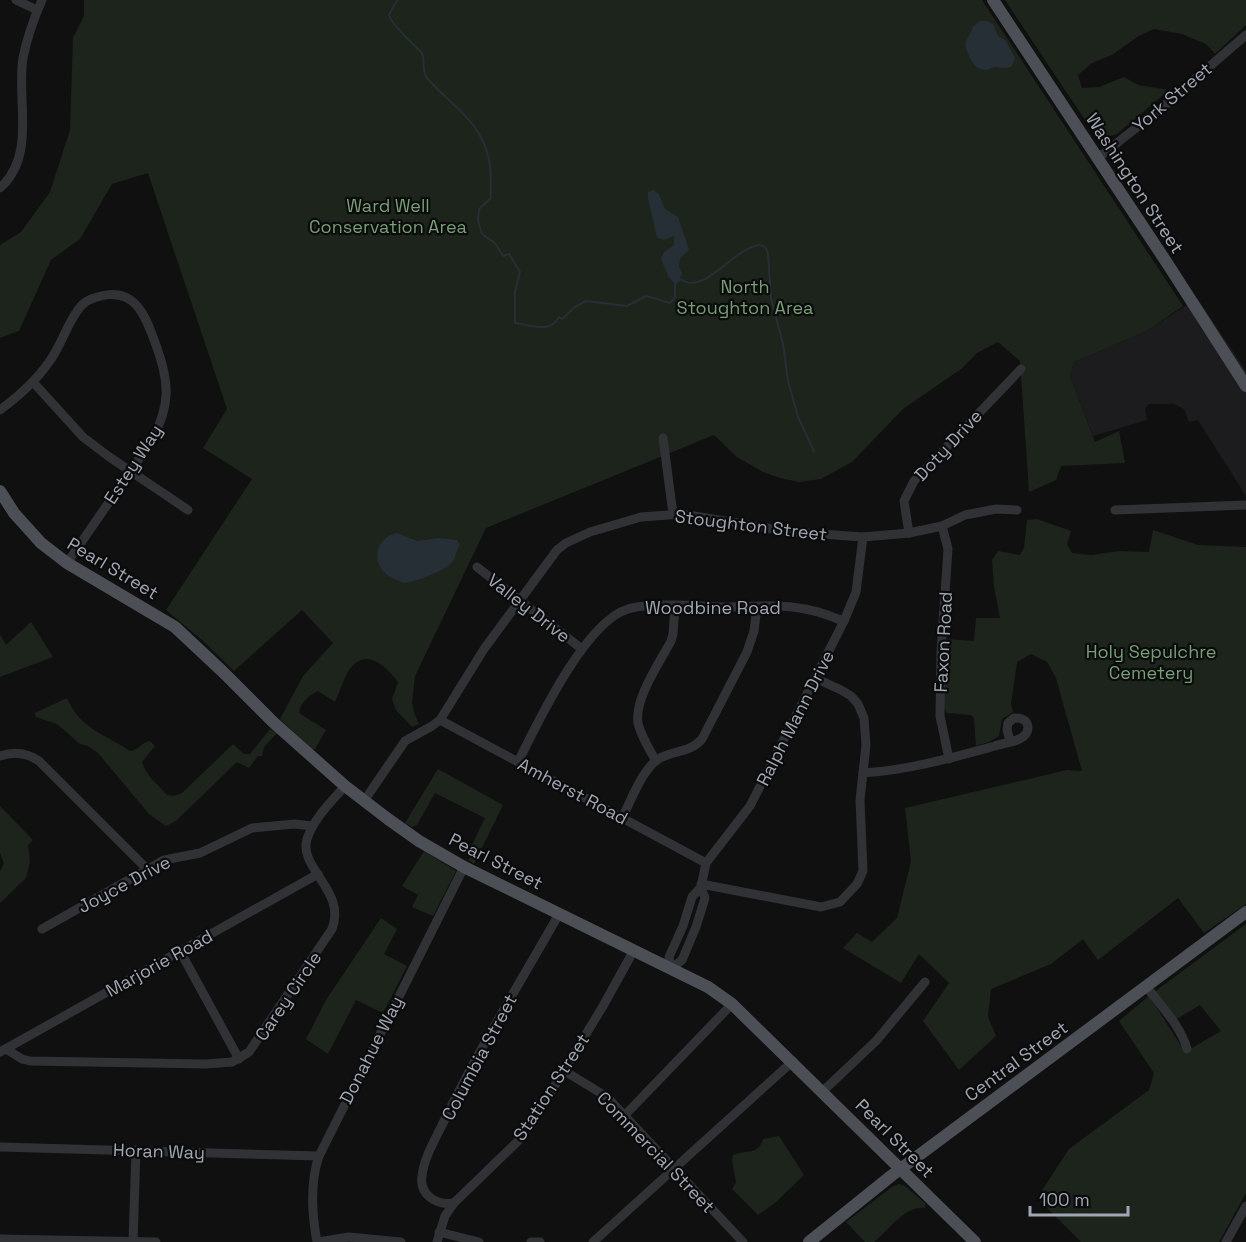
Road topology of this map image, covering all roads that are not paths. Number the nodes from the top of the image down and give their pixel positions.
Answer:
1 (16, 0) edge
2 (42, 0) edge
3 (993, 0) edge
4 (38, 10) junction
5 (1246, 35) edge
6 (1098, 158) junction
7 (0, 188) edge
8 (1021, 369) dead end
9 (33, 382) junction
10 (1246, 386) edge
11 (0, 410) edge
12 (663, 438) dead end
13 (130, 471) junction
14 (3, 496) edge
15 (1246, 505) edge
16 (188, 510) dead end
17 (1017, 510) dead end
18 (1116, 510) dead end
19 (673, 514) junction
20 (942, 526) junction
21 (909, 534) junction
22 (863, 537) junction
23 (67, 563) junction
24 (477, 567) dead end
25 (519, 600) junction
26 (675, 606) junction
27 (758, 607) junction
28 (844, 621) junction
29 (582, 649) junction
30 (815, 678) junction
31 (440, 720) junction
32 (1010, 741) dead end
33 (0, 756) edge
34 (948, 759) junction
35 (656, 761) junction
36 (518, 762) junction
37 (863, 773) junction
38 (345, 786) junction
39 (364, 801) junction
40 (622, 818) junction
41 (312, 826) junction
42 (706, 863) junction
43 (464, 867) junction
44 (147, 869) junction
45 (318, 874) junction
46 (701, 886) junction
47 (1246, 912) edge
48 (559, 914) junction
49 (42, 929) dead end
50 (634, 950) junction
51 (180, 951) junction
52 (671, 969) junction
53 (925, 982) dead end
54 (1146, 986) junction
55 (732, 1004) junction
56 (1187, 1049) dead end
57 (3, 1051) edge
58 (239, 1059) junction
59 (793, 1061) junction
60 (563, 1070) junction
61 (823, 1091) junction
62 (626, 1115) junction
63 (0, 1147) edge
64 (136, 1150) junction
65 (319, 1156) junction
66 (674, 1168) junction
67 (900, 1169) junction
68 (436, 1202) junction
69 (454, 1203) junction
70 (1246, 1206) edge
71 (445, 1216) junction
72 (1242, 1221) edge
73 (440, 1232) junction
74 (0, 1239) edge
75 (133, 1242) edge
76 (156, 1242) edge
77 (317, 1242) edge
78 (401, 1242) edge
79 (437, 1242) edge
80 (479, 1242) edge
81 (531, 1242) edge
82 (540, 1242) edge
83 (594, 1242) edge
84 (743, 1242) edge
85 (809, 1242) edge
86 (975, 1242) edge
87 (1226, 1242) edge

1 - 4 street
2 - 4 street
3 - 6 main road, Washington Street
4 - 7 street
5 - 6 street, York Street
6 - 10 main road, Washington Street
8 - 21 street, Doty Drive
9 - 11 street, Estey Way
9 - 13 street
9 - 13 street, Estey Way
12 - 19 street
13 - 16 street
13 - 23 street, Estey Way
14 - 23 main road, Pearl Street
15 - 18 street
17 - 20 street, Stoughton Street
19 - 22 street, Stoughton Street
19 - 25 street, Stoughton Street
20 - 21 street, Stoughton Street
20 - 34 street, Faxon Road
21 - 22 street, Stoughton Street
22 - 28 street, Ralph Mann Drive
23 - 38 main road, Pearl Street
24 - 25 street, Valley Drive
25 - 29 street, Valley Drive
25 - 31 street, Stoughton Street
26 - 27 street, Woodbine Road
26 - 29 street, Woodbine Road
26 - 35 street
27 - 28 street, Woodbine Road
27 - 35 street
28 - 30 street, Ralph Mann Drive
29 - 36 street, Woodbine Road
30 - 37 street
30 - 42 street, Ralph Mann Drive
31 - 36 street, Amherst Road
31 - 39 street, Stoughton Street
32 - 34 street
33 - 44 street
34 - 37 street
35 - 40 street
36 - 40 street, Amherst Road
37 - 46 street
38 - 39 main road, Pearl Street
38 - 41 street
39 - 43 main road, Pearl Street
40 - 42 street, Amherst Road
41 - 44 street, Joyce Drive
41 - 45 street, Carey Circle
42 - 46 street, Ralph Mann Drive
43 - 48 main road, Pearl Street
43 - 65 street, Donahue Way
44 - 49 street, Joyce Drive
45 - 51 street, Marjorie Road
45 - 58 street, Carey Circle
46 - 52 street, Ralph Mann Drive
47 - 54 main road, Central Street
48 - 50 main road, Pearl Street
48 - 68 street, Columbia Street
50 - 52 main road, Pearl Street
50 - 60 street, Station Street
51 - 57 street, Marjorie Road
51 - 58 street
52 - 55 main road, Pearl Street
53 - 61 street
54 - 56 street
54 - 67 main road, Central Street
55 - 59 main road, Pearl Street
55 - 62 street
57 - 58 street
59 - 61 main road, Pearl Street
59 - 66 street
60 - 62 street, Commercial Street
60 - 69 street, Station Street
61 - 67 main road, Pearl Street
62 - 66 street, Commercial Street
63 - 64 street, Horan Way
64 - 65 street, Horan Way
64 - 75 street
65 - 77 street, Donahue Way
66 - 83 street
66 - 84 street, Commercial Street
67 - 85 main road, Central Street
67 - 86 main road, Pearl Street
68 - 69 street
68 - 71 street, Columbia Street
69 - 71 street, Station Street
70 - 72 street
71 - 73 street, Station Street
72 - 87 street
73 - 79 street, Station Street
73 - 80 street
74 - 75 street
75 - 76 street
77 - 78 street
81 - 82 street

